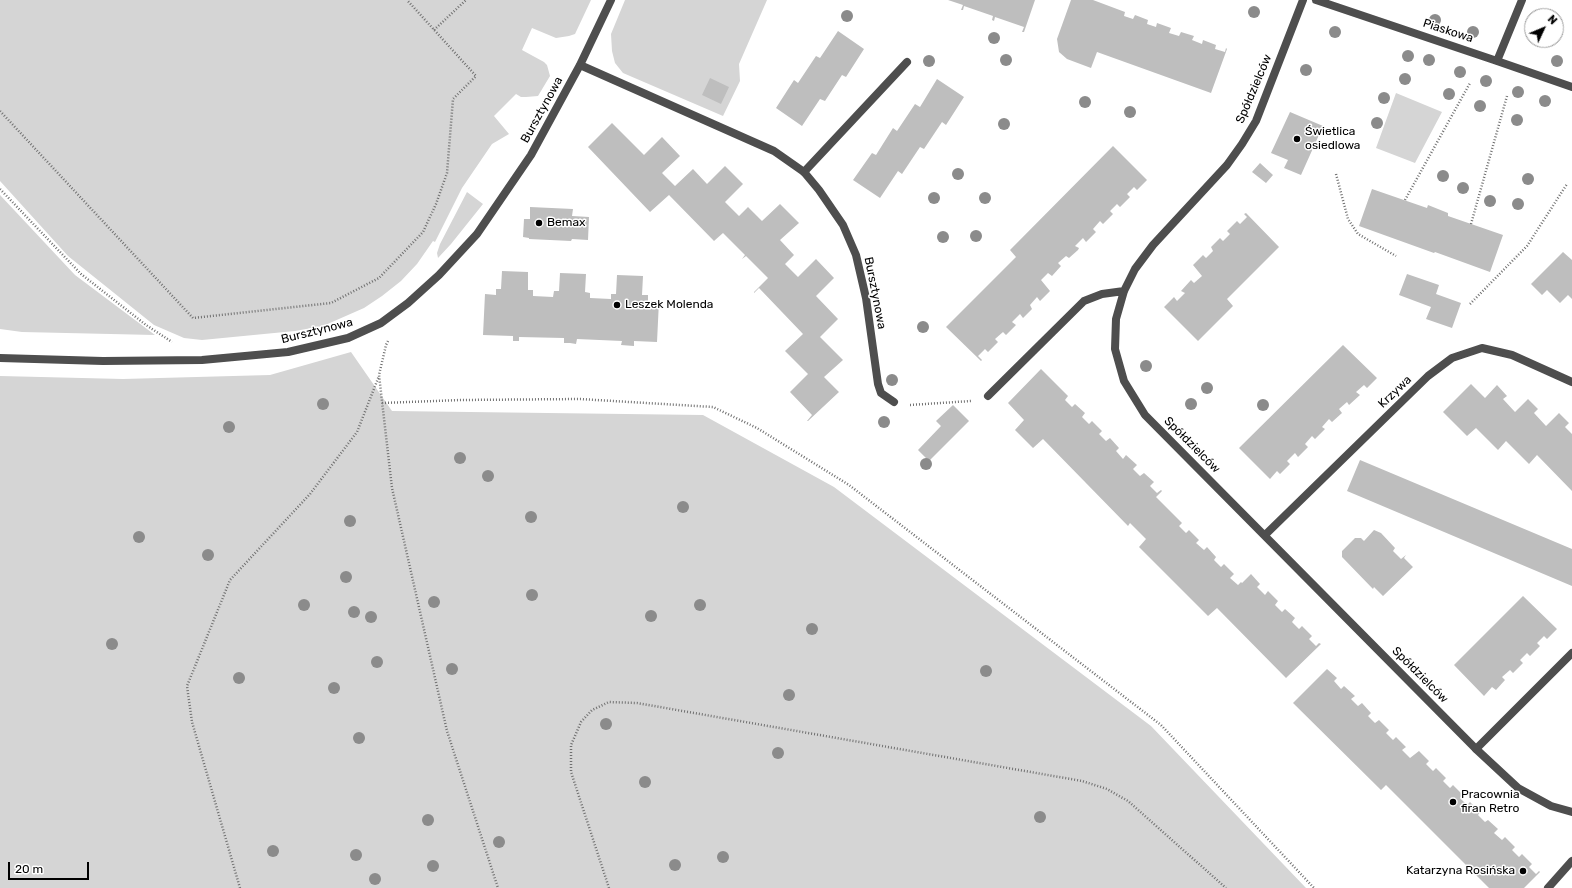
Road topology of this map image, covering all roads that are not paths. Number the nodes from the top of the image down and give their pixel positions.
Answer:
1 (611, 0) edge
2 (1303, 0) edge
3 (1316, 0) edge
4 (1522, 0) edge
5 (1497, 61) junction
6 (907, 62) dead end
7 (580, 65) junction
8 (1572, 87) edge
9 (804, 172) junction
10 (1124, 291) junction
11 (0, 358) edge
12 (1572, 382) edge
13 (988, 396) road end
14 (894, 402) road end
15 (1265, 535) junction
16 (1572, 653) edge
17 (1476, 749) junction
18 (1572, 812) edge
19 (1572, 861) edge
20 (1548, 888) edge

1 - 7 street, Bursztynowa
2 - 10 street, Spółdzielców
3 - 5 street, Piaskowa
4 - 5 street
5 - 8 street, Piaskowa
6 - 9 street
7 - 9 street, Bursztynowa
7 - 11 street, Bursztynowa
9 - 14 street, Bursztynowa
10 - 13 street
10 - 15 street, Spółdzielców
12 - 15 street, Krzywa
15 - 17 street, Spółdzielców
16 - 17 street
17 - 18 street, Spółdzielców
19 - 20 street

